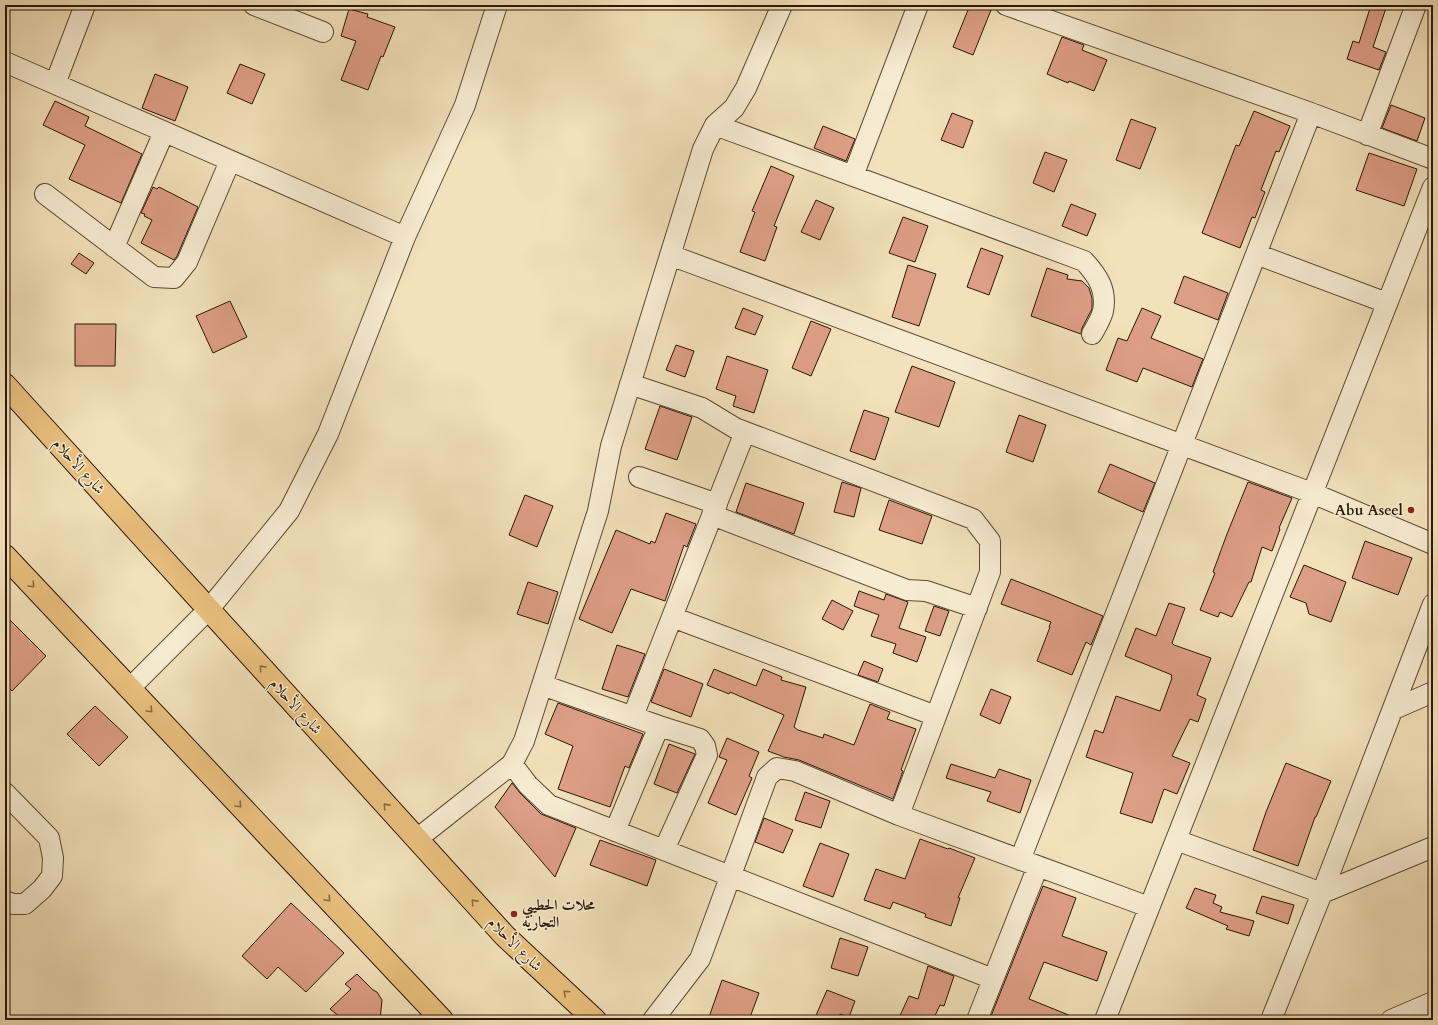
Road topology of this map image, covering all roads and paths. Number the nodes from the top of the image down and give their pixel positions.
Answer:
1 (85, 5) edge
2 (254, 5) edge
3 (497, 5) edge
4 (782, 5) edge
5 (918, 5) edge
6 (1006, 5) edge
7 (1416, 5) edge
8 (323, 32) dead end
9 (5, 62) edge
10 (55, 84) junction
11 (1311, 113) junction
12 (716, 125) junction
13 (164, 132) junction
14 (1367, 134) junction
15 (1433, 159) edge
16 (230, 161) junction
17 (852, 176) junction
18 (1433, 187) edge
19 (45, 194) dead end
20 (405, 237) junction
21 (114, 247) junction
22 (1256, 254) junction
23 (670, 255) junction
24 (1387, 303) junction
25 (1092, 334) dead end
26 (630, 384) junction
27 (5, 385) edge
28 (745, 432) junction
29 (1182, 445) junction
30 (639, 477) dead end
31 (1312, 493) junction
32 (714, 509) junction
33 (1433, 544) edge
34 (5, 556) edge
35 (1433, 604) edge
36 (977, 608) junction
37 (209, 610) junction
38 (672, 617) junction
39 (542, 685) junction
40 (130, 688) junction
41 (1433, 692) edge
42 (1394, 709) junction
43 (633, 716) junction
44 (936, 716) junction
45 (659, 726) junction
46 (512, 764) junction
47 (5, 792) edge
48 (899, 815) junction
49 (615, 831) junction
50 (417, 839) junction
51 (1176, 840) junction
52 (1433, 847) edge
53 (664, 850) junction
54 (1029, 863) junction
55 (731, 877) junction
56 (1322, 893) junction
57 (5, 902) edge
58 (1149, 907) junction
59 (993, 979) junction
60 (1433, 1002) edge
61 (442, 1020) edge
62 (594, 1020) edge
63 (653, 1020) edge
64 (977, 1020) edge
65 (1105, 1020) edge
66 (1271, 1020) edge
67 (1392, 1020) edge

1 - 10 street
2 - 8 street
3 - 20 street
4 - 12 street
5 - 17 street
6 - 11 street
7 - 14 street
9 - 10 street
10 - 13 street
11 - 14 street
11 - 22 street
12 - 17 street
12 - 23 street
13 - 16 street
13 - 21 street
14 - 15 street
16 - 20 street
16 - 21 street
17 - 25 street
18 - 24 street
19 - 21 street
20 - 37 street
22 - 24 street
22 - 29 street
23 - 26 street
23 - 29 street
24 - 31 street
26 - 28 street
26 - 39 street
27 - 37 main road, شارع الأحلام
28 - 32 street
28 - 36 street
29 - 31 street
29 - 54 street
30 - 32 street
31 - 33 street
31 - 51 street
32 - 36 street
32 - 38 street
34 -> 40 main road
35 - 42 street
36 - 44 street
37 - 40 street
50 -> 37 main road, شارع الأحلام
38 - 43 street
38 - 44 street
39 - 43 street
39 - 46 street
40 -> 61 main road
41 - 42 street
42 - 56 street
43 - 45 street
44 - 48 street
45 - 49 street
45 - 53 street
46 - 49 street
46 - 50 street
47 - 57 street
48 - 54 street
48 - 55 street
49 - 53 street
62 -> 50 main road, شارع الأحلام
51 - 56 street
51 - 58 street
52 - 56 street
53 - 55 street
54 - 58 street
54 - 59 street
55 - 59 street
55 - 63 street
56 - 66 street
58 - 65 street
59 - 64 street
60 - 67 street

